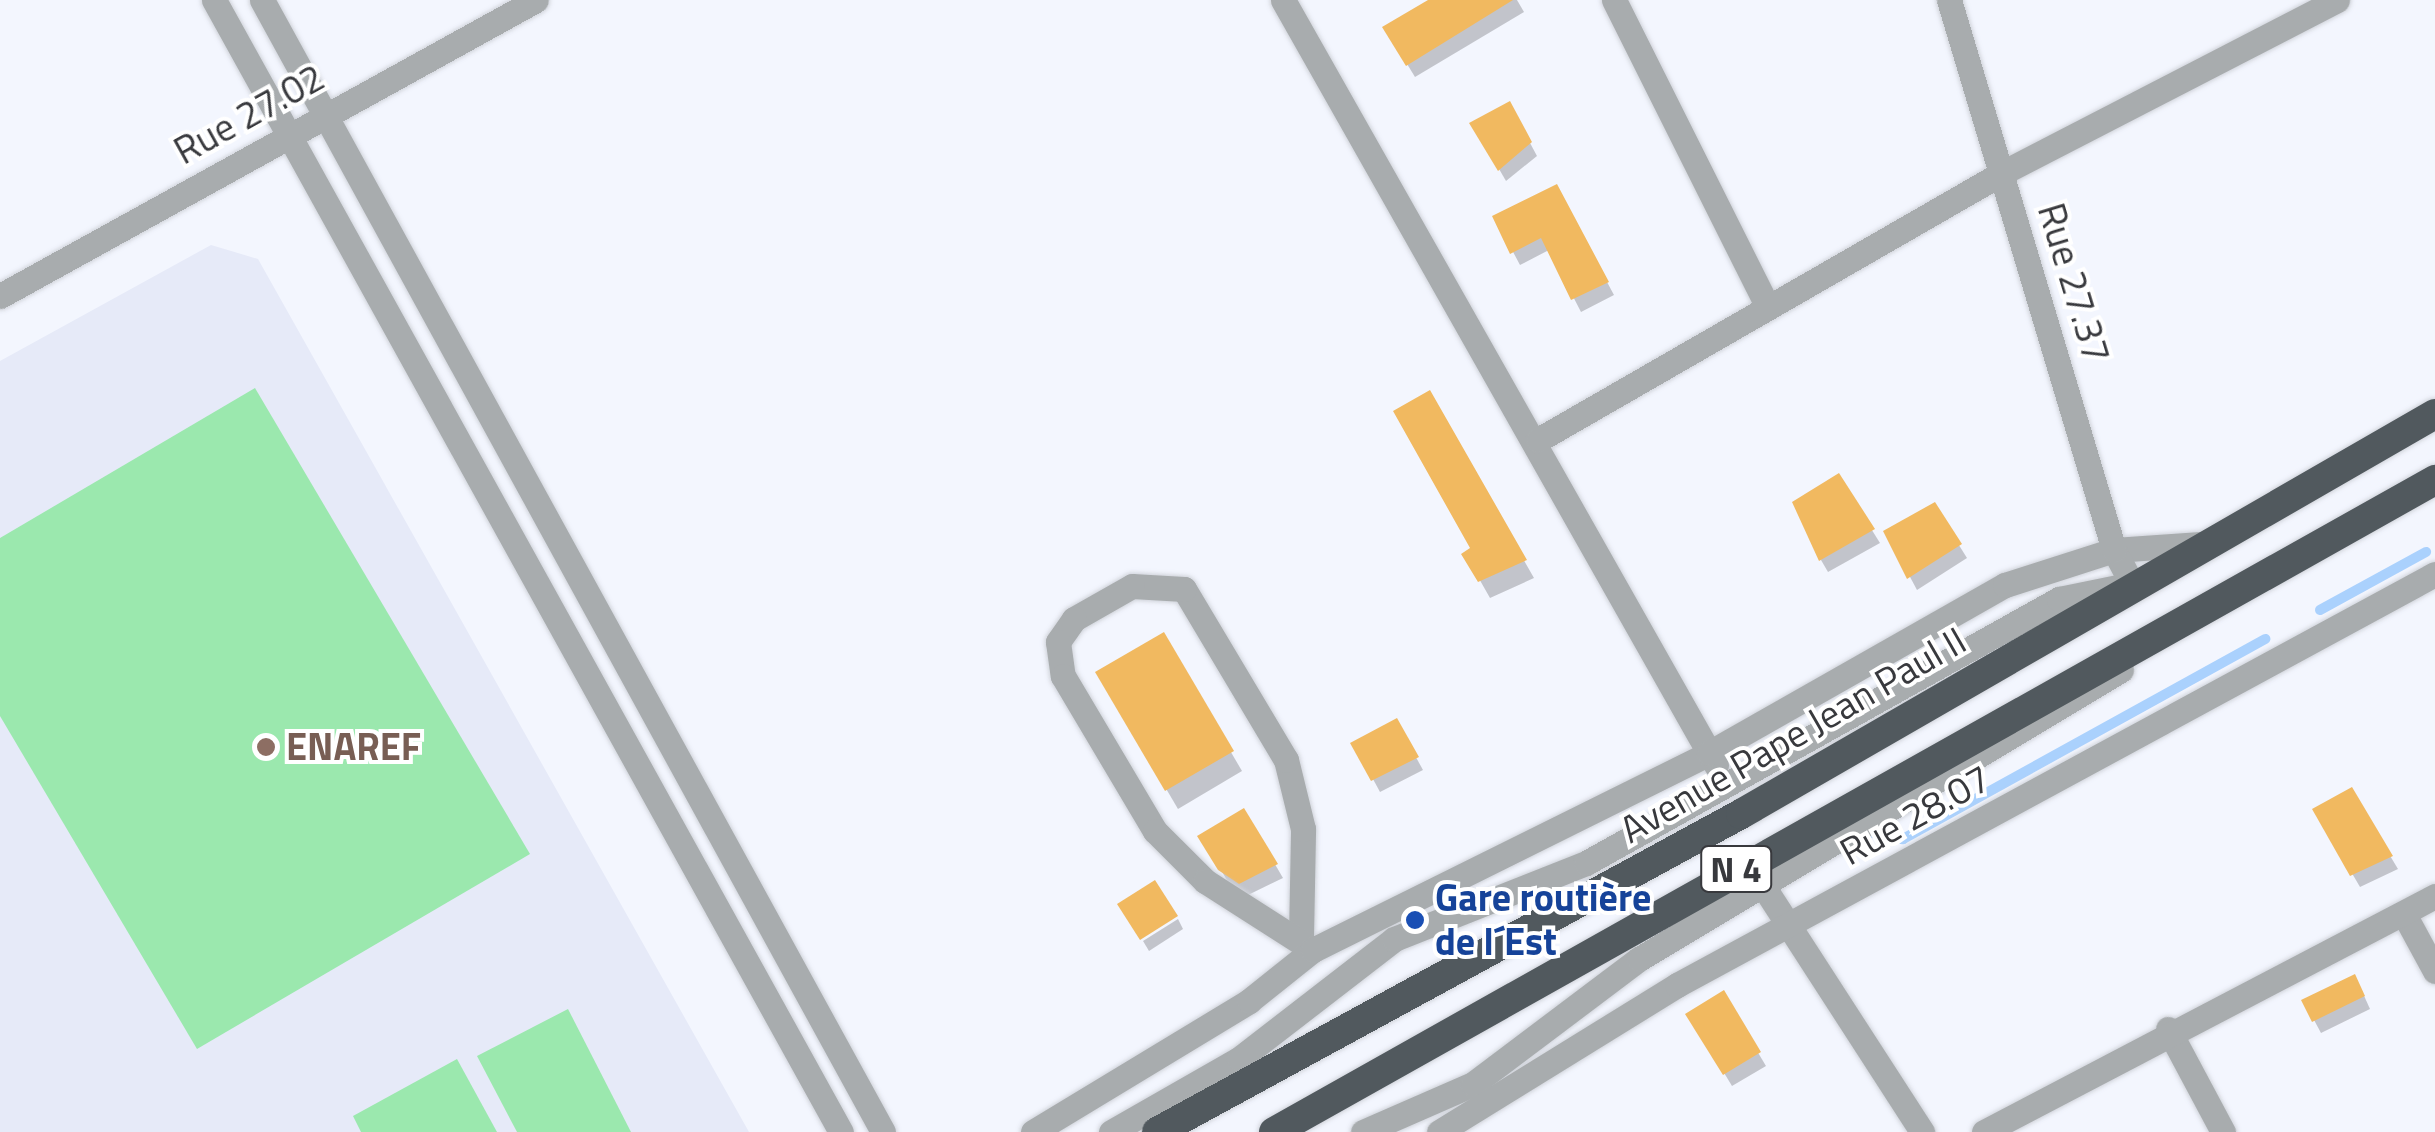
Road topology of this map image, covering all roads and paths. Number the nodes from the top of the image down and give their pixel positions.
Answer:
1 (214, 0) edge
2 (262, 0) edge
3 (536, 0) edge
4 (1282, 0) edge
5 (1614, 0) edge
6 (1950, 0) edge
7 (2337, 0) edge
8 (325, 114) junction
9 (288, 134) junction
10 (2002, 173) junction
11 (0, 296) edge
12 (1766, 304) junction
13 (2435, 414) edge
14 (1538, 440) junction
15 (2435, 480) edge
16 (2200, 544) junction
17 (2114, 550) junction
18 (2435, 574) edge
19 (2132, 584) junction
20 (1709, 753) junction
21 (1726, 784) junction
22 (1742, 814) junction
23 (1756, 875) junction
24 (2435, 896) edge
25 (2404, 914) junction
26 (1788, 928) junction
27 (1307, 944) junction
28 (2435, 972) edge
29 (2168, 1029) junction
30 (841, 1132) edge
31 (883, 1132) edge
32 (1033, 1132) edge
33 (1110, 1132) edge
34 (1157, 1132) edge
35 (1274, 1132) edge
36 (1363, 1132) edge
37 (1439, 1132) edge
38 (1922, 1132) edge
39 (1984, 1132) edge
40 (2224, 1132) edge

1 - 9 street
2 - 8 street
3 - 8 street, Rue 27.02
4 - 14 street
5 - 12 street
6 - 10 street, Rue 27.37
7 - 10 street
8 - 9 street, Rue 27.02
8 - 31 street
9 - 11 street, Rue 27.02
9 - 30 street
10 - 12 street
10 - 17 street, Rue 27.37
12 - 14 street
13 - 16 highway, N 4
14 - 20 street
15 - 23 highway, N 4
16 - 17 street
16 - 19 highway, Avenue Pape Jean Paul II / N 4
17 - 19 street, Rue 27.37
17 - 20 street
18 - 26 street, Rue 28.07
19 - 21 street
19 - 22 highway, Avenue Pape Jean Paul II / N 4
20 - 21 street
20 - 27 street
21 - 22 street
21 - 33 street
22 - 34 highway, Avenue Pape Jean Paul II / N 4
23 - 26 street
23 - 35 highway, N 4
23 - 36 street
24 - 25 street
25 - 28 street
25 - 29 street
26 - 37 street, Rue 28.07
26 - 38 street
27 - 27 street
27 - 32 street
29 - 39 street
29 - 40 street

